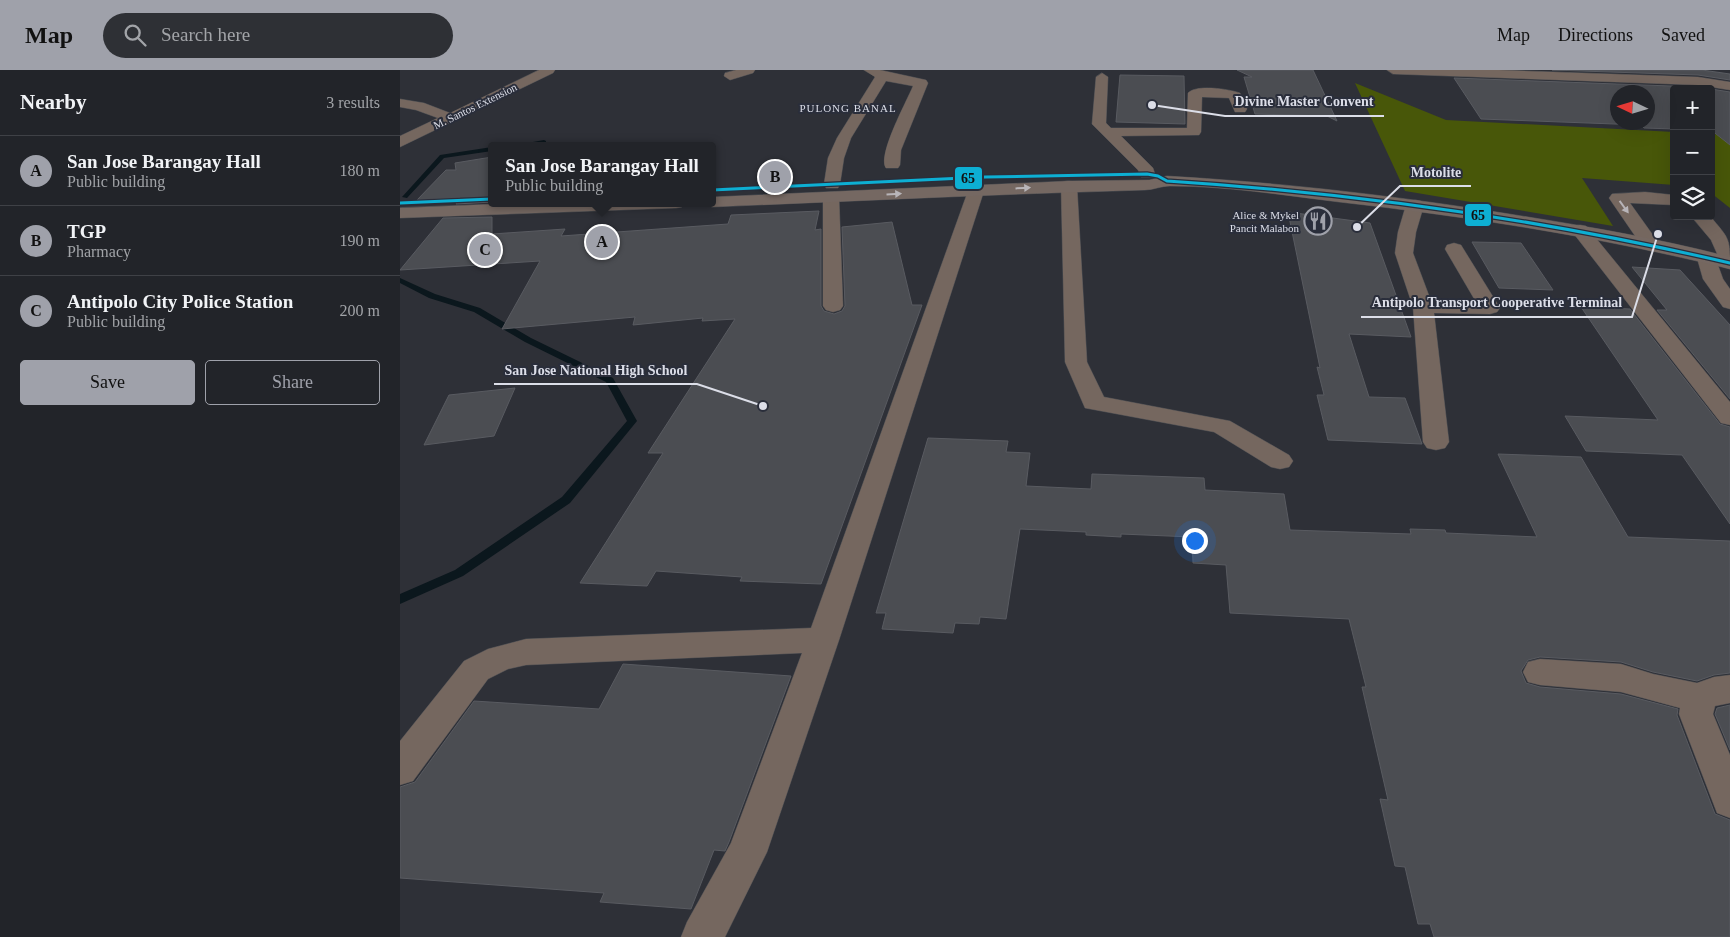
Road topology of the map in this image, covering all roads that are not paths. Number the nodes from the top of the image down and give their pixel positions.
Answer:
1 (549, 70) edge
2 (749, 70) edge
3 (1393, 70) edge
4 (876, 73) edge
5 (1621, 74) edge
6 (730, 76) dead end
7 (1102, 77) dead end
8 (1653, 80) junction
9 (1709, 83) junction
10 (1730, 86) edge
11 (1667, 92) dead end
12 (1730, 99) edge
13 (400, 103) edge
14 (1240, 109) dead end
15 (451, 118) junction
16 (1107, 132) junction
17 (400, 142) edge
18 (892, 165) dead end
19 (1147, 174) junction
20 (1167, 181) junction
21 (1069, 186) junction
22 (716, 190) edge
23 (976, 190) junction
24 (832, 191) junction
25 (488, 199) edge
26 (1670, 200) edge
27 (716, 202) edge
28 (400, 203) edge
29 (1415, 206) junction
30 (566, 207) edge
31 (400, 213) edge
32 (1703, 220) edge
33 (1580, 230) junction
34 (1651, 244) junction
35 (1454, 249) dead end
36 (1706, 258) junction
37 (1730, 263) edge
38 (1730, 303) edge
39 (833, 306) dead end
40 (1423, 307) junction
41 (1730, 418) edge
42 (1436, 442) dead end
43 (1280, 462) dead end
44 (823, 640) junction
45 (1540, 672) dead end
46 (1715, 693) edge
47 (400, 769) edge
48 (1730, 801) edge
49 (702, 937) edge

1 - 15 street, M. Santos Extension
2 - 6 street
3 - 5 street
4 - 18 street
4 - 24 street
5 - 8 street
7 - 16 street
8 - 9 street
8 - 11 street
9 - 10 street
9 - 12 street
13 - 15 street
14 - 16 street
15 - 17 street, M. Santos Extension
16 - 19 street
19 - 20 main road
19 - 24 main road
20 - 21 main road
20 - 29 main road
23 -> 21 main road
21 - 43 street
22 - 24 main road
24 -> 23 main road
23 - 44 street
24 - 27 main road
24 - 39 street
25 - 28 main road
26 -> 34 street
29 - 33 main road
29 - 40 street
30 - 31 main road
32 - 37 street
33 - 34 main road
33 - 41 street
34 - 36 main road
35 - 40 street
36 - 37 main road
36 - 38 street
40 - 42 street
44 - 47 street
44 - 49 street
45 - 46 street
46 - 48 street

